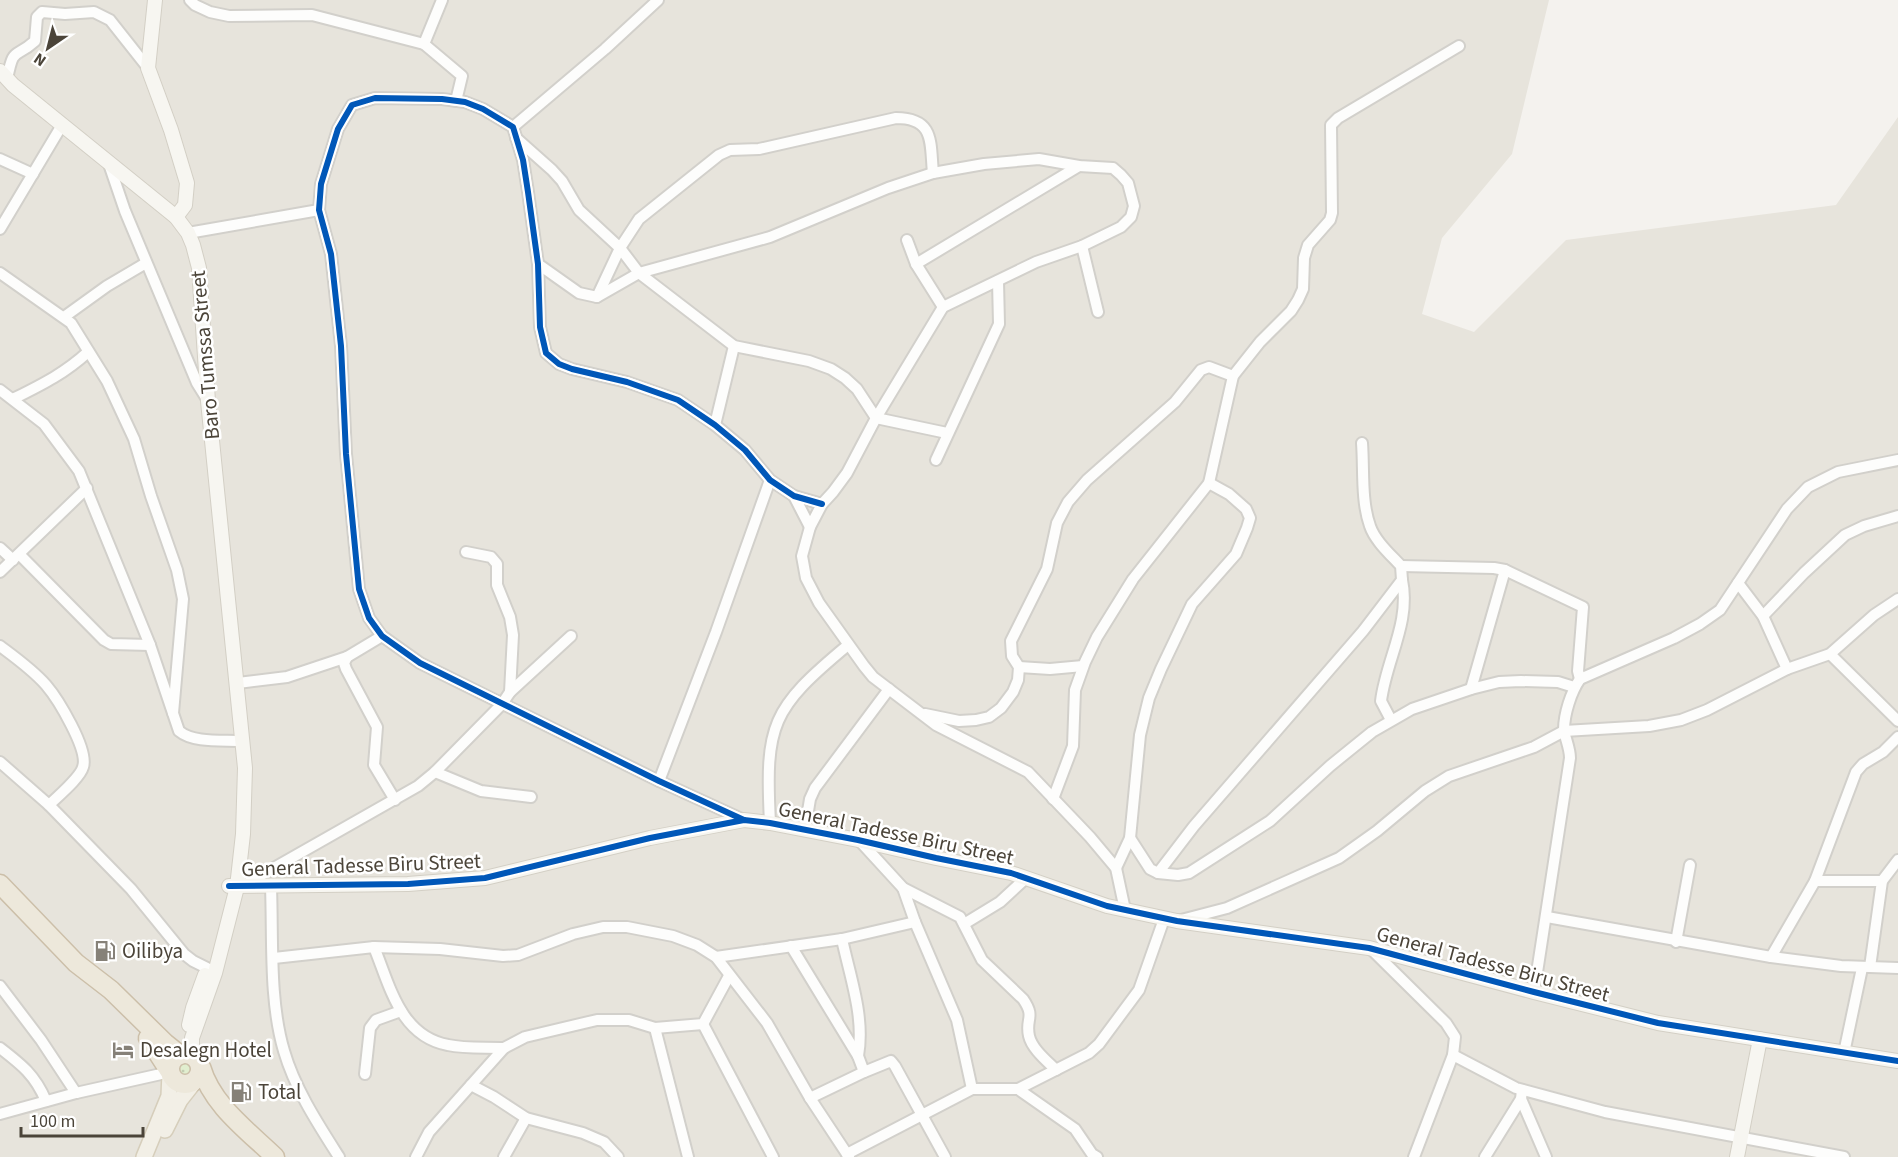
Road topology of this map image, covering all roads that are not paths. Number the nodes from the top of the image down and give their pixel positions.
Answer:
1 (155, 0) edge
2 (190, 0) edge
3 (442, 0) edge
4 (658, 0) edge
5 (424, 44) junction
6 (1459, 46) dead end
7 (148, 68) junction
8 (3, 75) edge
9 (456, 101) junction
10 (62, 125) junction
11 (515, 132) junction
12 (0, 159) edge
13 (109, 164) junction
14 (1079, 166) junction
15 (933, 173) junction
16 (33, 174) junction
17 (318, 210) junction
18 (176, 217) junction
19 (0, 230) edge
20 (188, 233) junction
21 (907, 240) dead end
22 (1082, 246) junction
23 (620, 248) junction
24 (146, 263) junction
25 (538, 264) junction
26 (916, 264) junction
27 (0, 273) edge
28 (639, 273) junction
29 (998, 281) junction
30 (597, 297) junction
31 (943, 307) junction
32 (1098, 312) dead end
33 (64, 317) junction
34 (734, 346) junction
35 (88, 352) junction
36 (1233, 376) junction
37 (0, 390) edge
38 (13, 399) junction
39 (208, 401) junction
40 (876, 418) junction
41 (715, 425) junction
42 (947, 433) junction
43 (1362, 443) dead end
44 (936, 460) dead end
45 (1898, 460) edge
46 (770, 480) junction
47 (1209, 483) junction
48 (87, 489) junction
49 (794, 496) junction
50 (822, 504) junction
51 (1898, 516) edge
52 (810, 526) junction
53 (0, 548) edge
54 (466, 552) dead end
55 (16, 557) junction
56 (1401, 566) junction
57 (1505, 570) junction
58 (0, 572) edge
59 (1402, 580) junction
60 (1738, 583) junction
61 (1898, 599) edge
62 (1763, 616) junction
63 (382, 636) junction
64 (571, 636) dead end
65 (150, 645) junction
66 (848, 645) junction
67 (0, 646) edge
68 (1830, 654) junction
69 (347, 657) junction
70 (1083, 666) junction
71 (1018, 667) junction
72 (1787, 669) junction
73 (238, 683) junction
74 (1577, 683) junction
75 (890, 689) junction
76 (1471, 689) junction
77 (510, 692) junction
78 (502, 704) junction
79 (173, 713) junction
80 (922, 714) junction
81 (1391, 720) junction
82 (1898, 721) edge
83 (242, 725) junction
84 (1564, 731) junction
85 (1898, 737) edge
86 (240, 741) junction
87 (0, 762) edge
88 (435, 772) junction
89 (659, 781) junction
90 (531, 797) dead end
91 (1053, 799) junction
92 (395, 800) junction
93 (49, 805) junction
94 (744, 820) junction
95 (770, 823) junction
96 (805, 830) junction
97 (1130, 838) junction
98 (858, 840) junction
99 (1898, 860) edge
100 (1690, 865) dead end
101 (1116, 868) junction
102 (1158, 873) junction
103 (1026, 878) junction
104 (1815, 881) junction
105 (1882, 881) junction
106 (0, 884) edge
107 (235, 887) junction
108 (271, 887) junction
109 (903, 888) junction
110 (0, 900) edge
111 (1125, 910) junction
112 (1547, 917) junction
113 (1171, 920) junction
114 (915, 922) junction
115 (964, 924) junction
116 (842, 939) junction
117 (1676, 942) junction
118 (791, 946) junction
119 (374, 947) junction
120 (1369, 948) junction
121 (716, 957) junction
122 (1771, 957) junction
123 (274, 958) junction
124 (73, 966) junction
125 (207, 968) junction
126 (1866, 968) junction
127 (1898, 968) edge
128 (729, 976) junction
129 (0, 986) edge
130 (1534, 992) junction
131 (401, 1011) junction
132 (703, 1024) junction
133 (655, 1028) junction
134 (1760, 1038) junction
135 (0, 1048) edge
136 (504, 1048) junction
137 (1844, 1053) junction
138 (1453, 1055) junction
139 (858, 1056) junction
140 (1898, 1060) edge
141 (187, 1069) junction
142 (1056, 1070) junction
143 (864, 1072) junction
144 (365, 1074) dead end
145 (471, 1084) junction
146 (972, 1089) junction
147 (1018, 1089) junction
148 (76, 1093) junction
149 (1522, 1094) junction
150 (810, 1098) junction
151 (46, 1101) junction
152 (0, 1114) edge
153 (922, 1114) junction
154 (526, 1118) junction
155 (1740, 1138) junction
156 (156, 1141) junction
157 (848, 1156) edge
158 (1092, 1156) edge
159 (144, 1157) edge
160 (153, 1157) edge
161 (275, 1157) edge
162 (339, 1157) edge
163 (416, 1157) edge
164 (504, 1157) edge
165 (618, 1157) edge
166 (688, 1157) edge
167 (773, 1157) edge
168 (945, 1157) edge
169 (1414, 1157) edge
170 (1485, 1157) edge
171 (1546, 1157) edge
172 (1737, 1157) edge
173 (1844, 1157) edge

1 - 7 street
2 - 5 street
3 - 5 street
4 - 11 street
5 - 9 street
6 - 36 street
7 - 8 street
7 - 18 street
8 - 10 street, Baro Tumssa Street
9 - 11 street
9 - 17 street
10 - 13 street, Baro Tumssa Street
10 - 16 street
11 - 23 street
11 - 25 street
12 - 16 street
13 - 18 street, Baro Tumssa Street
13 - 24 street
14 - 15 street
14 - 22 street
14 - 26 street
15 - 23 street
15 - 28 street
16 - 19 street
17 - 20 street
17 - 63 street
18 - 20 street, Baro Tumssa Street
20 - 39 street, Baro Tumssa Street
21 - 26 street
22 - 29 street
22 - 32 street
23 - 28 street
23 - 30 street
24 - 33 street
24 - 39 street
25 - 30 street
25 - 41 street
26 - 31 street
27 - 33 street
28 - 30 street
28 - 34 street
29 - 31 street
29 - 42 street
31 - 40 street
33 - 35 street
34 - 40 street
34 - 41 street
35 - 38 street
35 - 79 street
36 - 47 street
36 - 71 street
37 - 38 street
38 - 48 street
39 - 73 street, Baro Tumssa Street
40 - 42 street
40 - 50 street
41 - 46 street
42 - 44 street
43 - 56 street
45 - 60 street
46 - 49 street
46 - 89 street
47 - 70 street
47 - 97 street
48 - 55 street
48 - 65 street
49 - 50 street
49 - 52 street
50 - 52 street
51 - 62 street
52 - 66 street
53 - 55 street
54 - 77 street
55 - 58 street
55 - 65 street
56 - 57 street
56 - 59 street
57 - 74 street
57 - 76 street
59 - 81 street
59 - 102 street
60 - 62 street
60 - 74 street
61 - 68 street
62 - 72 street
63 - 69 street
63 - 78 street
64 - 77 street
65 - 79 street
66 - 75 street
66 - 95 street
67 - 93 street
68 - 72 street
68 - 82 street
69 - 73 street
69 - 92 street
70 - 71 street
70 - 91 street
71 - 80 street
72 - 84 street
73 - 83 street, Baro Tumssa Street
74 - 76 street
74 - 84 street
75 - 80 street
75 - 96 street
76 - 81 street
77 - 78 street
78 - 88 street
78 - 89 street
79 - 86 street
80 - 91 street
81 - 102 street
83 - 86 street, Baro Tumssa Street
83 - 107 street, Baro Tumssa Street
84 - 112 street
84 - 113 street
85 - 104 street
86 - 107 street, Baro Tumssa Street
87 - 93 street
88 - 90 street
88 - 92 street
89 - 94 street
91 - 101 street
92 - 107 street
93 - 125 street
94 - 95 street, General Tadesse Biru Street
94 - 108 street, General Tadesse Biru Street
95 - 96 street, General Tadesse Biru Street
96 - 98 street, General Tadesse Biru Street
97 - 101 street
97 - 102 street
98 - 103 street, General Tadesse Biru Street
98 - 109 street
99 - 105 street
100 - 117 street
101 - 111 street
103 - 111 street, General Tadesse Biru Street
103 - 115 street
104 - 105 street
104 - 122 street
105 - 126 street
106 - 124 highway
107 - 108 street, General Tadesse Biru Street
107 - 125 street, Baro Tumssa Street
107 - 141 street, Baro Tumssa Street
108 - 123 street
109 - 114 street
109 - 115 street
110 - 124 highway
111 - 113 street, General Tadesse Biru Street
112 - 117 street
112 - 130 street
113 - 120 street, General Tadesse Biru Street
113 - 142 street
114 - 116 street
114 - 146 street
115 - 142 street
116 - 118 street
116 - 139 street
117 - 122 street
118 - 121 street
118 - 139 street
119 - 121 street
119 - 123 street
119 - 131 street
120 - 130 street, General Tadesse Biru Street
120 - 138 street
121 - 128 street
122 - 126 street
123 - 162 street
124 - 141 highway
125 - 141 street, Baro Tumssa Street
126 - 127 street
126 - 137 street
128 - 132 street
128 - 150 street
129 - 148 street
130 - 134 street, General Tadesse Biru Street
131 - 136 street
131 - 144 street
132 - 133 street
132 - 167 street
133 - 136 street
133 - 166 street
134 - 137 street, General Tadesse Biru Street
134 - 155 street
135 - 151 street
136 - 145 street
137 - 140 street, General Tadesse Biru Street
138 - 149 street
138 - 169 street
139 - 143 street
141 - 148 street
141 - 156 main road
141 - 156 main road
141 - 161 highway
142 - 147 street
143 - 150 street
143 - 153 street
145 - 154 street
145 - 163 street
146 - 147 street
146 - 153 street
147 - 158 street
148 - 151 street
149 - 155 street
149 - 170 street
149 - 171 street
150 - 157 street
151 - 152 street
153 - 157 street
153 - 168 street
154 - 164 street
154 - 165 street
155 - 172 street
155 - 173 street
156 - 159 main road
156 - 160 main road

